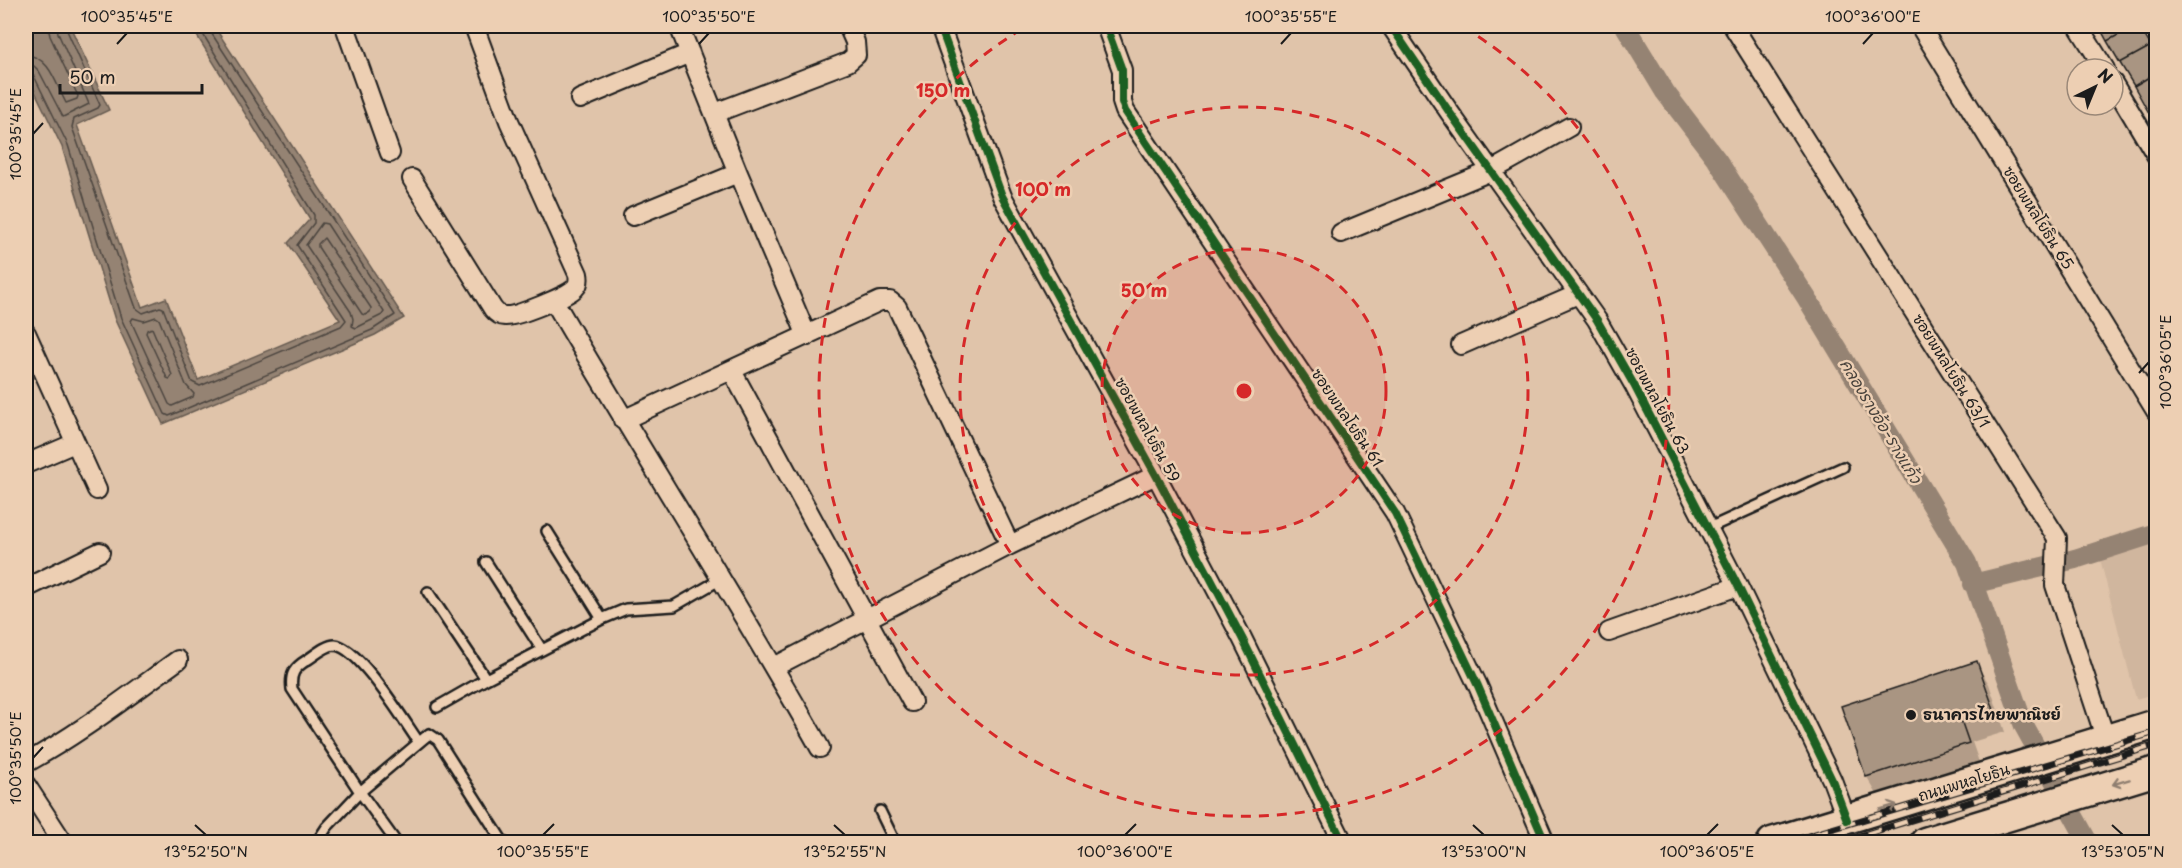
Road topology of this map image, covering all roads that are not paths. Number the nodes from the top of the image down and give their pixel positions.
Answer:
1 (345, 26) edge
2 (474, 26) edge
3 (680, 26) edge
4 (848, 26) edge
5 (940, 26) edge
6 (1106, 26) edge
7 (1390, 26) edge
8 (1733, 26) edge
9 (1920, 26) edge
10 (2078, 26) edge
11 (690, 52) junction
12 (2097, 57) edge
13 (580, 99) dead end
14 (2125, 99) edge
15 (715, 114) junction
16 (1569, 128) dead end
17 (2152, 135) edge
18 (390, 153) dead end
19 (2157, 154) edge
20 (1491, 171) junction
21 (738, 173) junction
22 (412, 179) dead end
23 (633, 216) dead end
24 (1341, 233) dead end
25 (1578, 294) junction
26 (554, 301) junction
27 (26, 333) edge
28 (807, 336) junction
29 (1461, 345) dead end
30 (732, 371) junction
31 (2157, 411) edge
32 (623, 420) junction
33 (75, 443) junction
34 (26, 464) edge
35 (1843, 467) dead end
36 (1156, 475) junction
37 (97, 490) dead end
38 (1709, 528) junction
39 (547, 531) dead end
40 (1010, 545) junction
41 (100, 552) dead end
42 (486, 562) dead end
43 (722, 579) junction
44 (1738, 586) junction
45 (26, 588) edge
46 (428, 591) dead end
47 (602, 619) junction
48 (868, 619) junction
49 (1609, 632) dead end
50 (542, 650) junction
51 (178, 660) dead end
52 (774, 667) junction
53 (486, 679) junction
54 (912, 702) dead end
55 (437, 707) dead end
56 (2157, 724) edge
57 (2106, 740) junction
58 (418, 741) junction
59 (820, 748) dead end
60 (26, 764) edge
61 (2157, 771) edge
62 (26, 785) edge
63 (360, 792) junction
64 (880, 812) dead end
65 (1847, 819) junction
66 (63, 843) edge
67 (317, 843) edge
68 (396, 843) edge
69 (504, 843) edge
70 (895, 843) edge
71 (1343, 843) edge
72 (1545, 843) edge
73 (1772, 843) edge
74 (1926, 843) edge

1 - 18 street
2 - 26 street
3 - 11 street
4 - 15 street
5 - 36 street, ซอยพหลโยธิน 59
6 - 72 street, ซอยพหลโยธิน 61
7 - 20 street, ซอยพหลโยธิน 63
8 - 57 street, ซอยพหลโยธิน 63/1
9 - 31 street, ซอยพหลโยธิน 65
10 - 12 street
11 - 13 street
11 - 15 street
14 - 17 street
15 - 21 street
16 - 20 street
17 - 19 street
20 - 24 street
20 - 25 street, ซอยพหลโยธิน 63
21 - 23 street
21 - 28 street
22 - 26 street
25 - 29 street
25 - 38 street, ซอยพหลโยธิน 63
26 - 32 street
27 - 33 street
28 - 30 street
28 - 40 street
30 - 32 street
30 - 48 street
32 - 43 street
33 - 34 street
33 - 37 street
35 - 38 lane
36 - 40 street
36 - 71 street, ซอยพหลโยธิน 59
38 - 44 street, ซอยพหลโยธิน 63
39 - 47 lane
40 - 48 street
41 - 45 street
42 - 50 lane
43 - 47 lane
43 - 52 street
44 - 49 street
44 - 65 street, ซอยพหลโยธิน 63
46 - 53 lane
47 - 50 lane
48 - 52 street
48 - 54 street
50 - 53 lane
51 - 60 street
52 - 59 street
53 - 55 lane
56 - 57 main road, ถนนพหลโยธิน
65 -> 57 main road, ถนนพหลโยธิน
58 - 63 lane
58 - 63 lane
58 - 69 lane
61 -> 74 main road
62 - 66 street
63 - 67 lane
63 - 68 lane
64 - 70 lane
65 - 73 main road, ถนนพหลโยธิน

